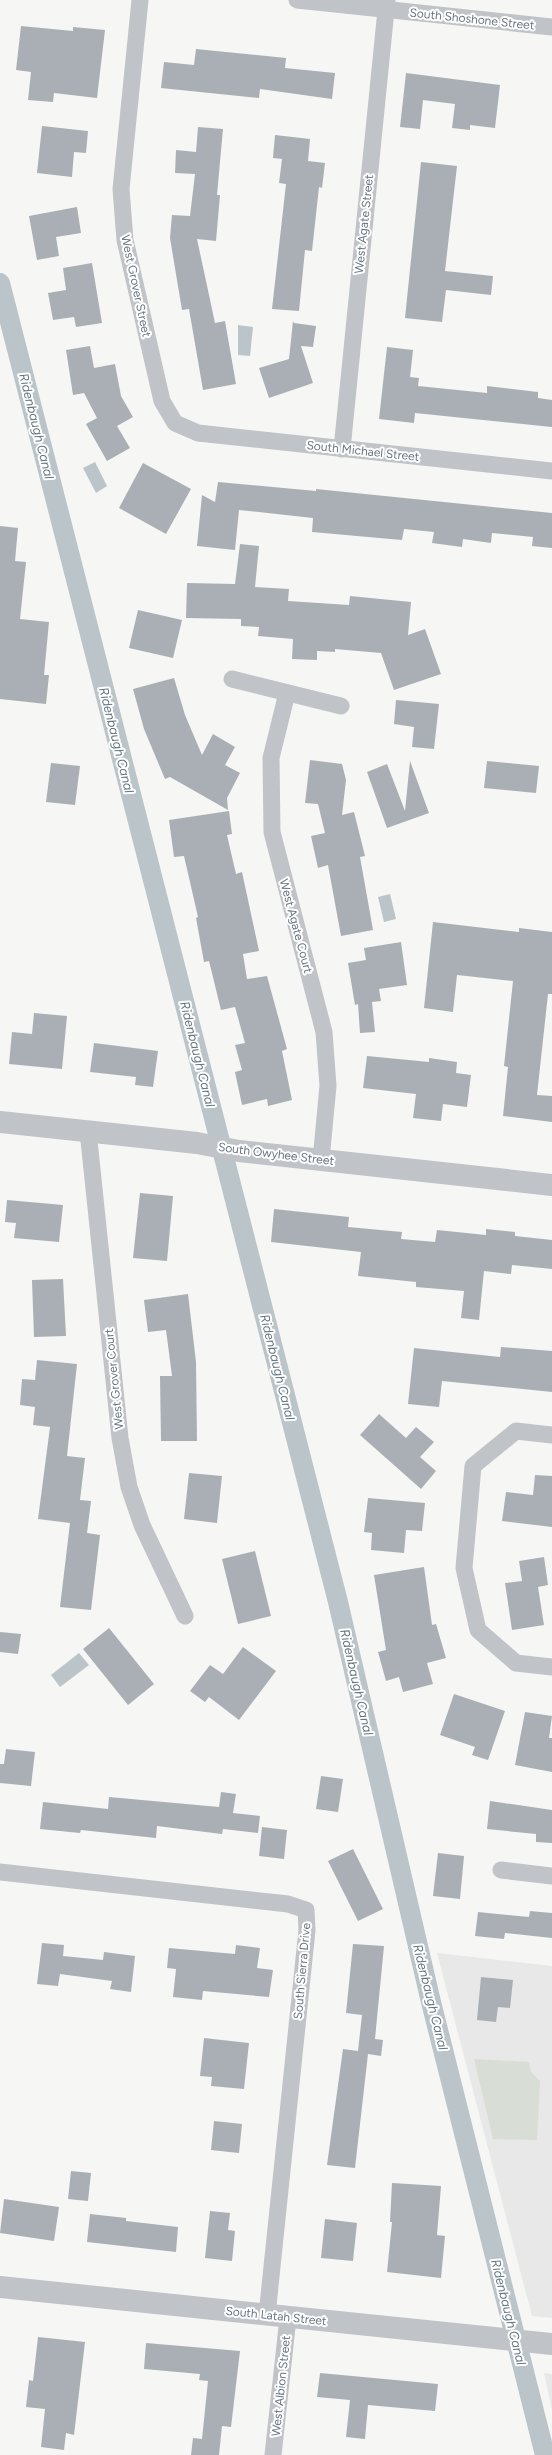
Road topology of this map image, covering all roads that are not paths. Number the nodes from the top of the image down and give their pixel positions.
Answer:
1 (140, 0) edge
2 (298, 0) edge
3 (386, 5) edge
4 (552, 27) edge
5 (175, 423) joint
6 (342, 448) junction
7 (552, 471) edge
8 (232, 679) dead end
9 (287, 693) junction
10 (341, 706) dead end
11 (0, 1122) edge
12 (88, 1131) junction
13 (321, 1160) junction
14 (552, 1185) edge
15 (552, 1435) edge
16 (184, 1616) dead end
17 (552, 1667) edge
18 (501, 1870) dead end
19 (0, 1872) edge
20 (552, 1876) edge
21 (0, 2289) edge
22 (278, 2316) junction
23 (552, 2344) edge
24 (273, 2455) edge

1 - 5 street, West Grover Street
2 - 3 street, South Shoshone Street
3 - 4 street, South Shoshone Street
3 - 6 street, West Agate Street
5 - 6 street, South Michael Street
6 - 7 street, South Michael Street
8 - 9 street
9 - 10 street
9 - 13 street, West Agate Court
11 - 12 street, South Owyhee Street
12 - 13 street, South Owyhee Street
12 - 16 street, West Grover Court
13 - 14 street, South Owyhee Street
15 - 17 street
18 - 20 street
19 - 22 street, South Sierra Drive
21 - 22 street, South Latah Street
22 - 23 street, South Latah Street
22 - 24 street, West Albion Street

